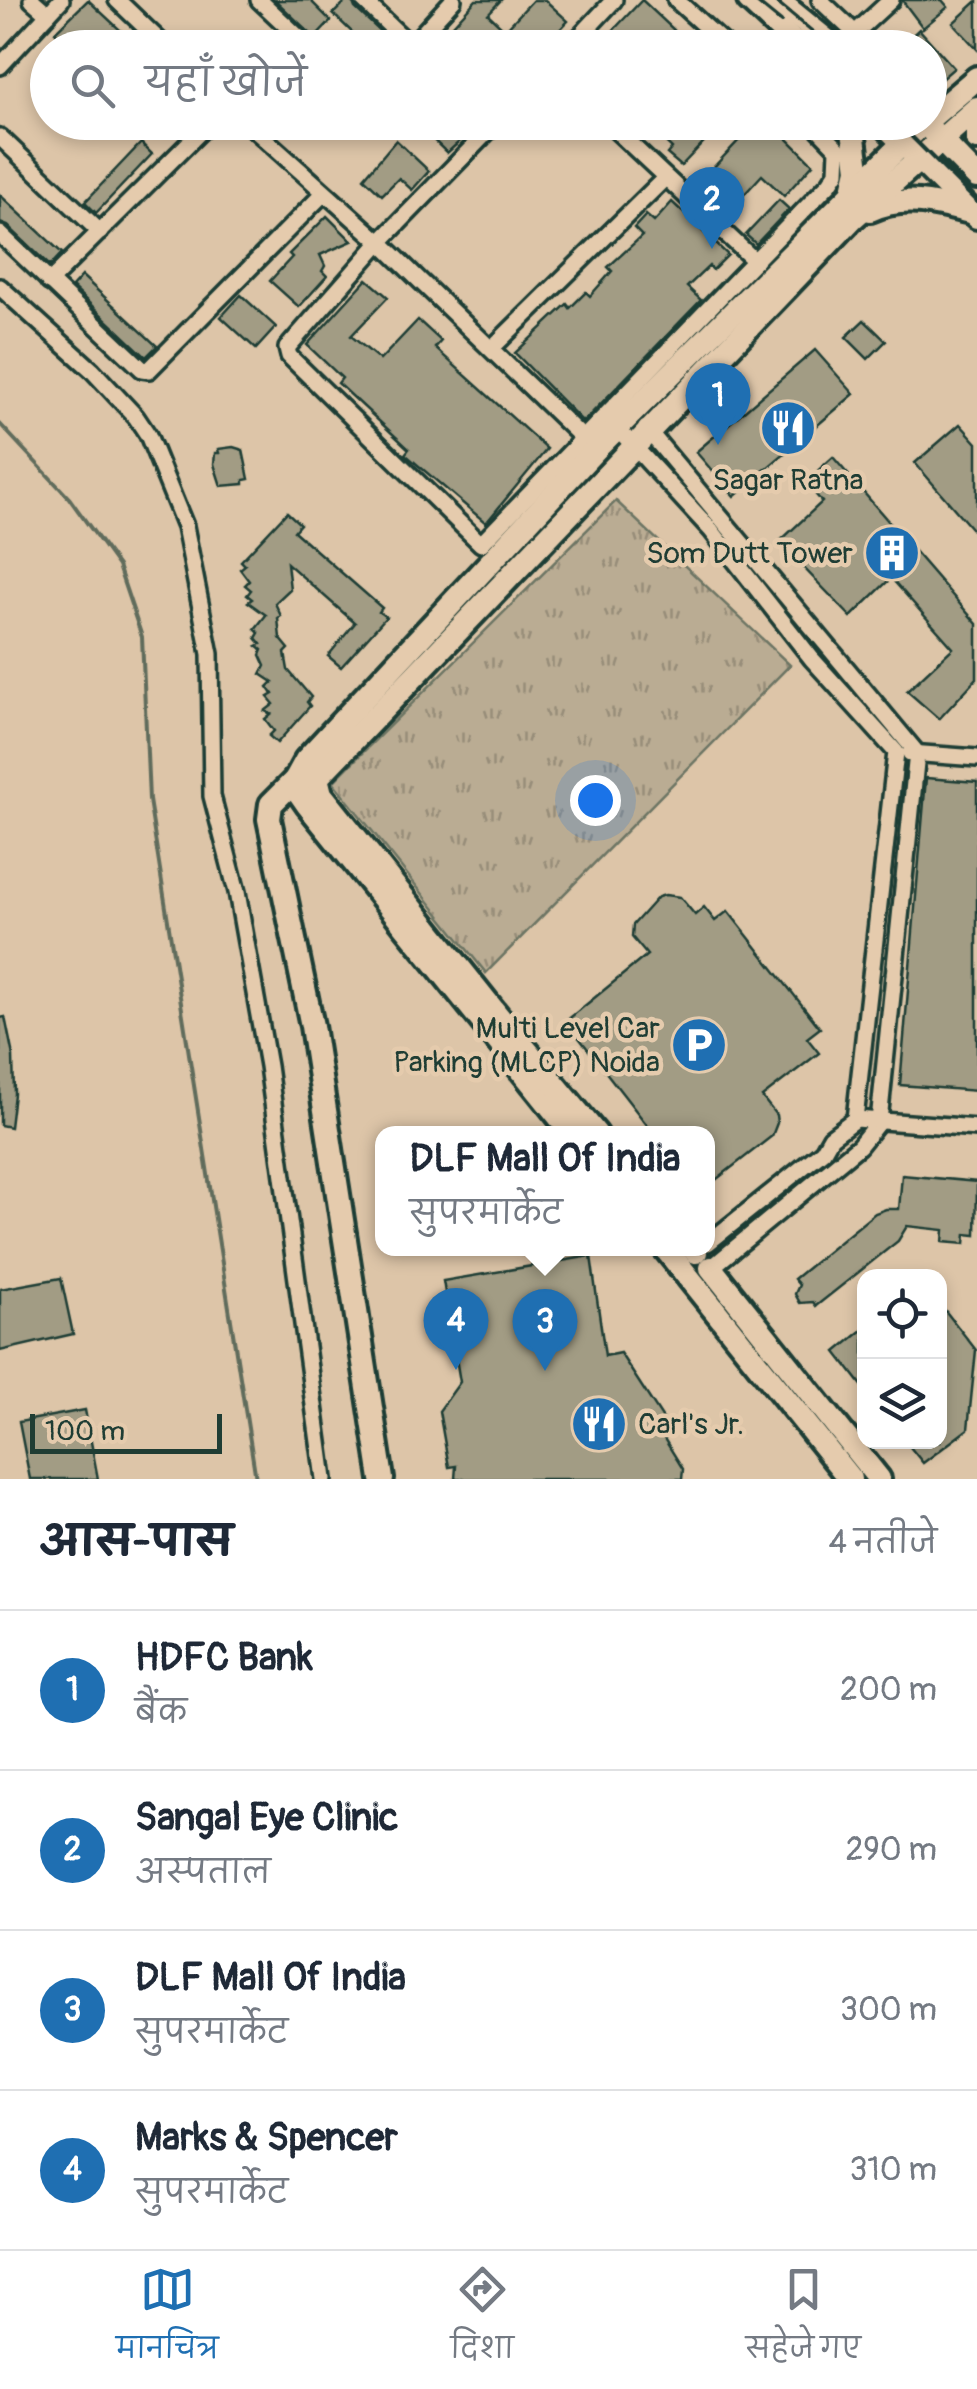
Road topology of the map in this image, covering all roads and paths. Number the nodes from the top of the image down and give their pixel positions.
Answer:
1 (32, 0) edge
2 (61, 0) edge
3 (118, 0) edge
4 (259, 0) edge
5 (363, 0) edge
6 (614, 0) edge
7 (676, 0) edge
8 (749, 0) edge
9 (778, 0) edge
10 (820, 0) edge
11 (891, 0) edge
12 (451, 1) edge
13 (48, 14) junction
14 (33, 30) edge
15 (149, 30) edge
16 (291, 30) edge
17 (393, 30) edge
18 (425, 30) edge
19 (586, 30) edge
20 (709, 30) edge
21 (781, 30) edge
22 (826, 30) edge
23 (839, 30) edge
24 (860, 30) edge
25 (30, 34) edge
26 (0, 66) edge
27 (977, 78) edge
28 (947, 101) edge
29 (977, 108) edge
30 (977, 124) edge
31 (947, 136) edge
32 (0, 138) edge
33 (977, 139) edge
34 (192, 140) edge
35 (265, 140) edge
36 (479, 140) edge
37 (626, 140) edge
38 (829, 140) edge
39 (854, 140) edge
40 (941, 141) joint
41 (904, 142) joint
42 (921, 159) junction
43 (977, 177) edge
44 (665, 178) junction
45 (323, 194) junction
46 (853, 206) junction
47 (975, 215) edge
48 (100, 232) junction
49 (0, 234) edge
50 (380, 242) junction
51 (755, 261) junction
52 (49, 282) junction
53 (0, 287) edge
54 (492, 348) junction
55 (633, 429) junction
56 (589, 444) junction
57 (896, 752) junction
58 (917, 753) junction
59 (977, 758) edge
60 (306, 781) junction
61 (855, 1119) junction
62 (879, 1121) junction
63 (567, 1126) edge
64 (589, 1126) edge
65 (977, 1128) edge
66 (715, 1241) edge
67 (715, 1243) edge
68 (699, 1256) edge
69 (699, 1256) edge
70 (324, 1479) edge
71 (382, 1479) edge
72 (850, 1479) edge
73 (879, 1479) edge

1 - 13 street
2 - 13 street
3 - 15 street
4 - 16 street
5 - 17 street
6 - 19 street
7 - 20 street
8 - 21 street
9 - 22 street
10 - 23 street
11 - 24 street
12 - 18 street
13 - 14 street
25 - 26 street
27 - 28 street
29 - 31 street
30 - 33 street
32 - 48 street
34 - 48 street
35 - 45 street
36 - 50 street
37 - 44 street
38 - 51 street
39 - 46 street
40 - 42 street
40 - 43 street
41 - 42 street
41 - 46 street
42 - 46 street
42 - 47 street
44 - 51 street
44 - 54 street
45 - 50 street
45 - 52 street
46 - 47 street
46 - 55 street
48 - 52 street
49 - 52 street
50 - 54 street
50 - 56 street
51 - 56 street
53 - 70 street
54 - 56 street
55 - 56 street
55 - 57 street
55 - 58 street
55 - 60 street
56 - 60 street
57 - 58 street
57 - 61 street
58 - 59 street
58 - 62 street
60 - 63 street
60 - 64 street
60 - 71 street
61 - 62 street
61 - 66 street
62 - 65 street
62 - 67 street
68 - 72 street
69 - 73 street

